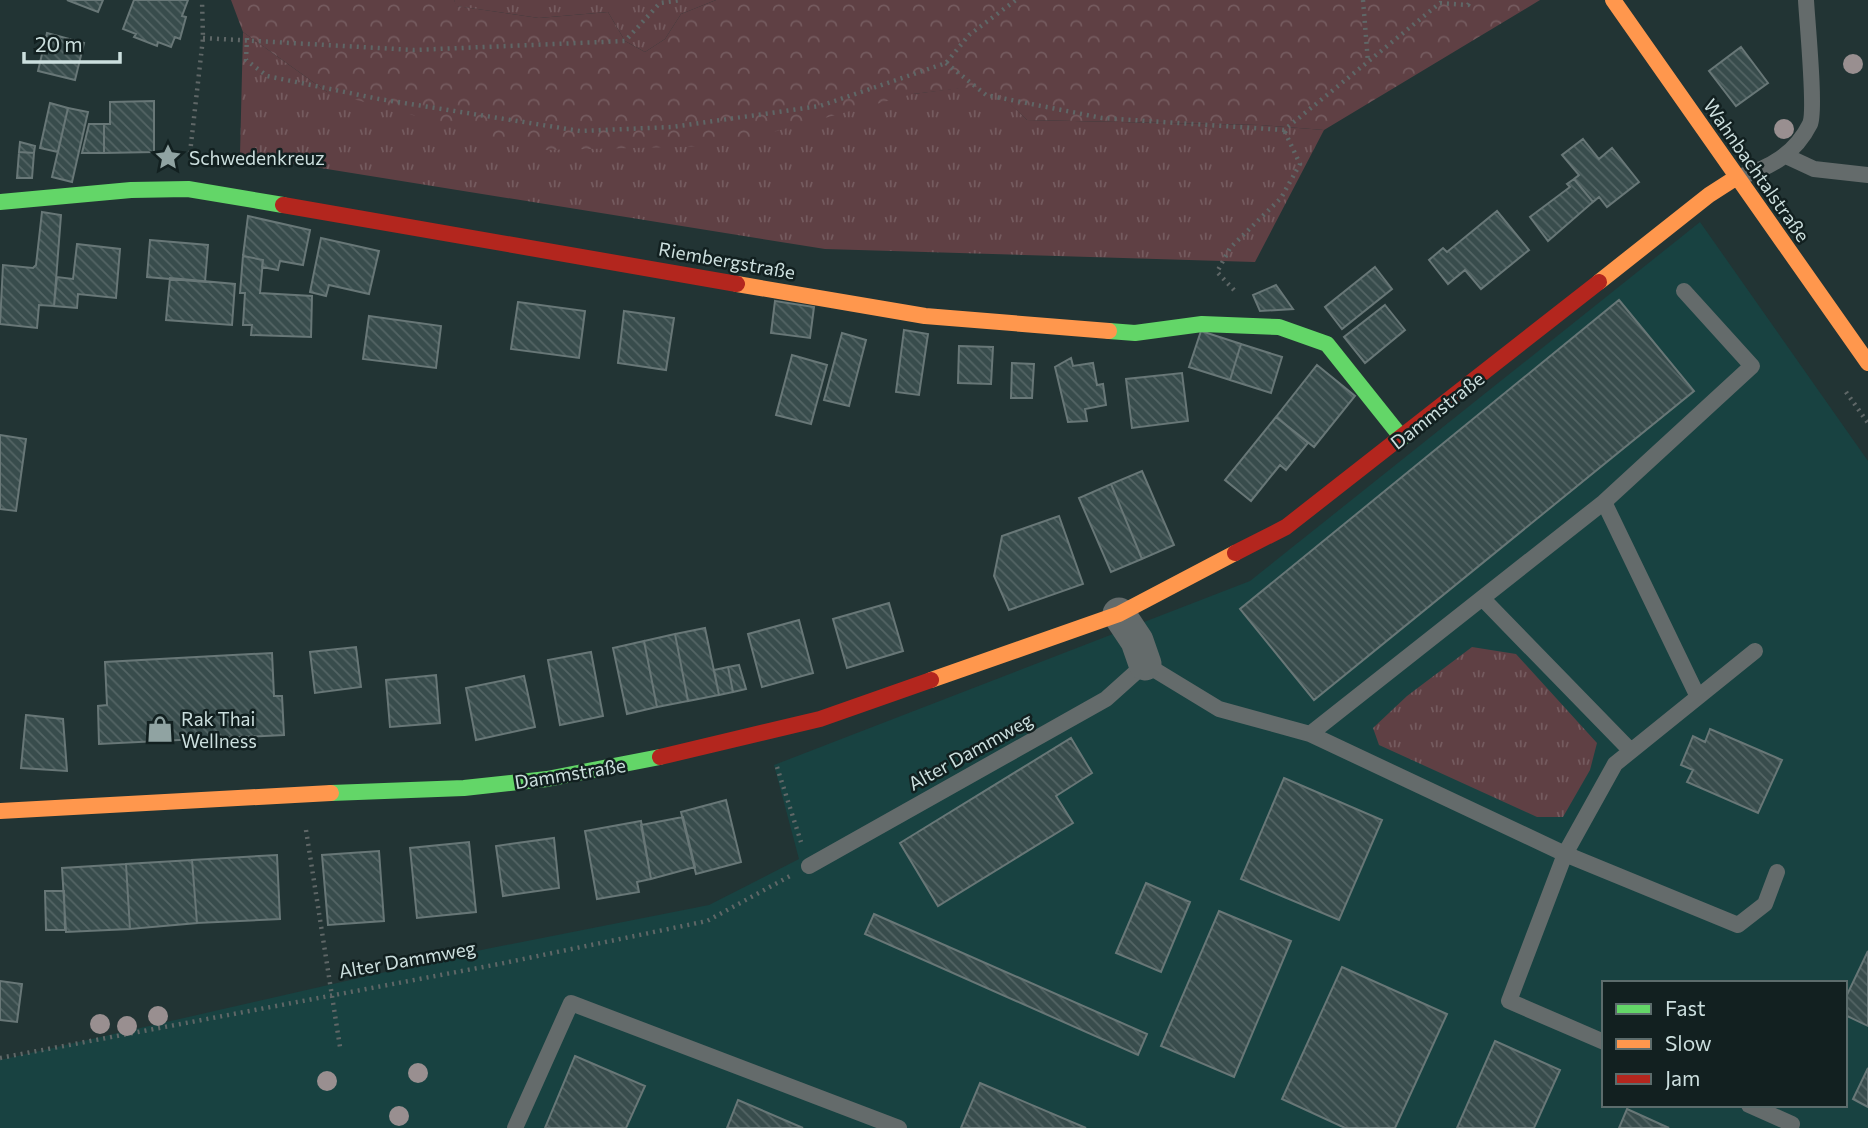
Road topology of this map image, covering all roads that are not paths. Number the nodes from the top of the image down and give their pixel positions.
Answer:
1 (1613, 0) edge
2 (1806, 0) edge
3 (1786, 156) junction
4 (1868, 174) edge
5 (1737, 177) junction
6 (0, 202) edge
7 (1684, 291) dead end
8 (1868, 363) edge
9 (1402, 438) junction
10 (1604, 502) junction
11 (1483, 599) junction
12 (1119, 614) junction
13 (1755, 651) dead end
14 (1145, 664) junction
15 (1698, 697) junction
16 (1310, 734) junction
17 (1631, 751) junction
18 (0, 811) edge
19 (1566, 854) junction
20 (809, 866) road end
21 (1777, 872) dead end
22 (1602, 1041) edge
23 (1754, 1107) edge
24 (1792, 1124) dead end
25 (515, 1128) edge
26 (899, 1128) edge

1 - 5 street, Wahnbachtalstraße
2 - 3 lane
3 - 4 lane
3 - 5 lane
5 - 8 street, Wahnbachtalstraße
5 - 9 street, Dammstraße
6 - 9 street, Riembergstraße
7 - 10 lane
9 - 12 street, Dammstraße
10 - 11 lane
10 - 15 lane
11 - 16 lane
11 - 17 lane
12 - 14 street
12 - 18 street, Dammstraße
13 - 15 lane
14 - 16 lane
14 - 20 lane, Alter Dammweg
15 - 17 lane
16 - 19 lane
17 - 19 lane
19 - 21 lane
19 - 22 lane
23 - 24 lane
25 - 26 lane

